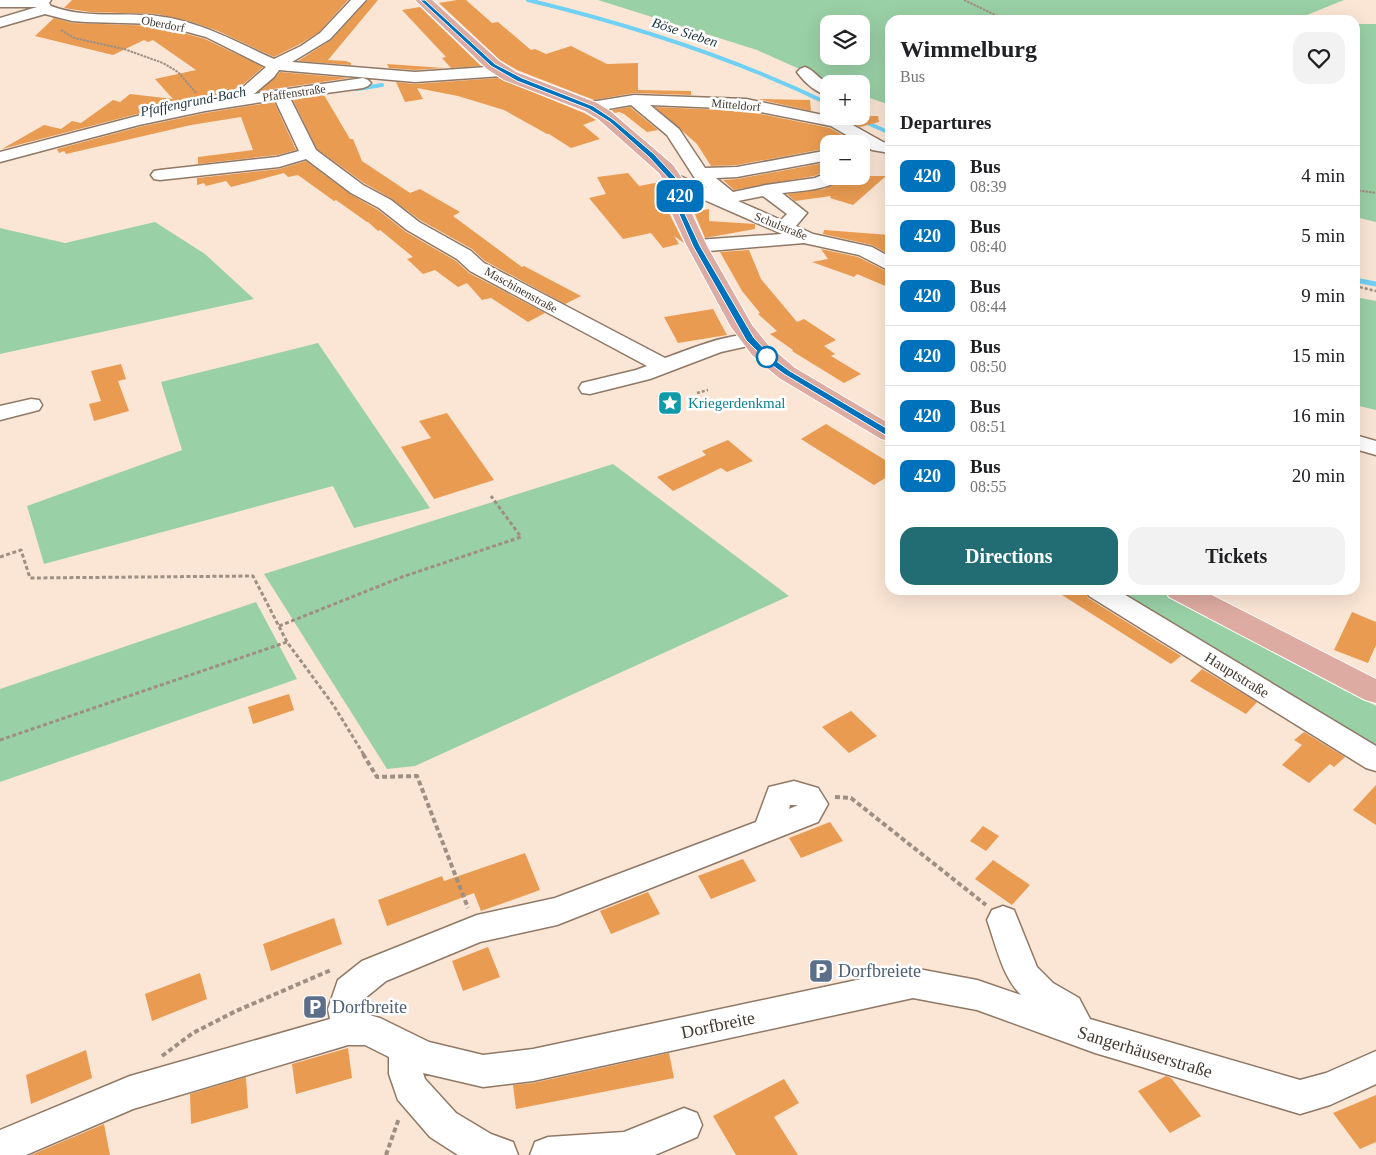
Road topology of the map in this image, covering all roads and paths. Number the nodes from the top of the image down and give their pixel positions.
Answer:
1 (359, 0) edge
2 (423, 0) edge
3 (964, 0) edge
4 (0, 3) edge
5 (44, 4) edge
6 (996, 15) edge
7 (73, 16) junction
8 (0, 23) edge
9 (275, 65) junction
10 (502, 71) junction
11 (805, 72) dead end
12 (415, 77) junction
13 (820, 86) edge
14 (282, 96) junction
15 (238, 100) junction
16 (634, 100) junction
17 (205, 106) junction
18 (591, 107) junction
19 (820, 116) edge
20 (849, 125) edge
21 (884, 147) edge
22 (870, 149) edge
23 (310, 153) junction
24 (0, 157) edge
25 (820, 161) edge
26 (700, 173) junction
27 (160, 175) dead end
28 (674, 180) junction
29 (820, 183) edge
30 (766, 190) junction
31 (1360, 191) edge
32 (1376, 193) edge
33 (784, 228) junction
34 (807, 238) junction
35 (885, 244) edge
36 (696, 246) junction
37 (865, 251) junction
38 (885, 262) edge
39 (1360, 287) edge
40 (1376, 291) edge
41 (750, 340) junction
42 (664, 366) junction
43 (590, 388) dead end
44 (708, 390) dead end
45 (696, 393) dead end
46 (30, 405) dead end
47 (0, 413) edge
48 (885, 431) edge
49 (1360, 443) edge
50 (1376, 448) edge
51 (491, 496) dead end
52 (0, 557) edge
53 (1106, 595) edge
54 (1189, 595) edge
55 (279, 626) junction
56 (288, 642) junction
57 (1376, 692) edge
58 (0, 740) edge
59 (1376, 760) edge
60 (812, 804) joint
61 (1003, 920) joint
62 (477, 930) junction
63 (341, 966) dead end
64 (913, 982) joint
65 (348, 1030) junction
66 (1078, 1031) junction
67 (406, 1048) junction
68 (159, 1059) dead end
69 (1376, 1067) edge
70 (410, 1088) junction
71 (684, 1125) dead end
72 (0, 1148) edge
73 (386, 1155) edge
74 (500, 1155) edge
75 (548, 1155) edge

1 - 9 street
2 - 10 main road
3 - 6 path
4 - 5 street, Oberdorf
5 - 7 street, Oberdorf
5 - 8 street
7 - 9 street, Oberdorf
7 - 17 path
9 - 12 street, Oberdorf
9 - 15 street
10 - 12 street, Oberdorf
10 - 18 main road
11 - 13 street
12 - 14 street, Pfaffenstraße
14 - 15 street, Pfaffenstraße
14 - 23 street, Maschinenstraße
15 - 17 street, Pfaffenstraße
16 - 18 street, Mitteldorf
16 - 19 street, Mitteldorf
16 - 26 street
17 - 24 street, Pfaffenstraße
18 - 28 main road
20 - 21 street, Mitteldorf
21 - 22 street, Mitteldorf
23 - 27 street
23 - 42 street, Maschinenstraße
25 - 26 street
26 - 30 street
28 - 33 street, Schulstraße
28 - 36 main road
29 - 30 street
30 - 33 street
31 - 32 path
33 - 34 street, Schulstraße
34 - 36 street
34 - 37 street, Schulstraße
35 - 37 street
36 - 41 main road
37 - 38 street, Schulstraße
39 - 40 path
41 - 42 street
41 - 48 main road
42 - 43 street
44 - 45 path
46 - 47 street
49 - 50 street
51 - 55 path
52 - 55 path
53 - 59 street, Hauptstraße
54 - 57 main road
55 - 56 path
56 - 58 path
56 - 62 path
60 - 61 path
60 - 62 street
61 - 66 street
62 - 65 street
63 - 68 path
64 - 66 street, Sangerhäuserstraße
64 - 67 street, Dorfbreite
65 - 67 street, Dorfbreite
65 - 72 street, Dorfbreite
66 - 69 street, Sangerhäuserstraße
67 - 70 street
70 - 73 path
70 - 74 street
71 - 75 street

